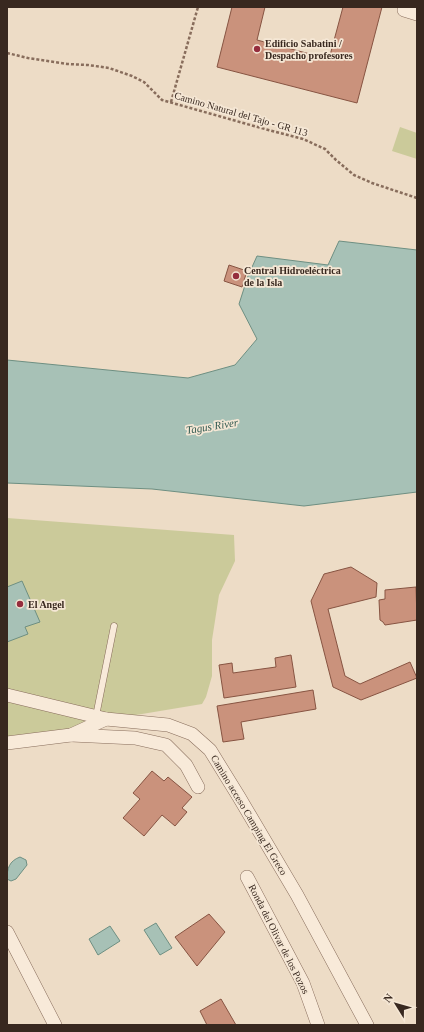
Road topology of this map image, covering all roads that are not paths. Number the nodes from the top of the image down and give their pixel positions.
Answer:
1 (405, 7) edge
2 (417, 14) edge
3 (114, 626) dead end
4 (7, 695) edge
5 (101, 718) junction
6 (71, 735) junction
7 (7, 743) edge
8 (198, 787) dead end
9 (247, 877) dead end
10 (7, 932) edge
11 (11, 949) edge
12 (55, 1025) edge
13 (318, 1025) edge
14 (367, 1025) edge

1 - 2 street
3 - 5 lane
4 - 5 street, Camino acceso Camping El Greco
5 - 6 street
5 - 14 street, Camino acceso Camping El Greco
6 - 7 street
6 - 8 street
9 - 13 street, Ronda del Olivar de los Pozos
10 - 11 street
11 - 12 street

